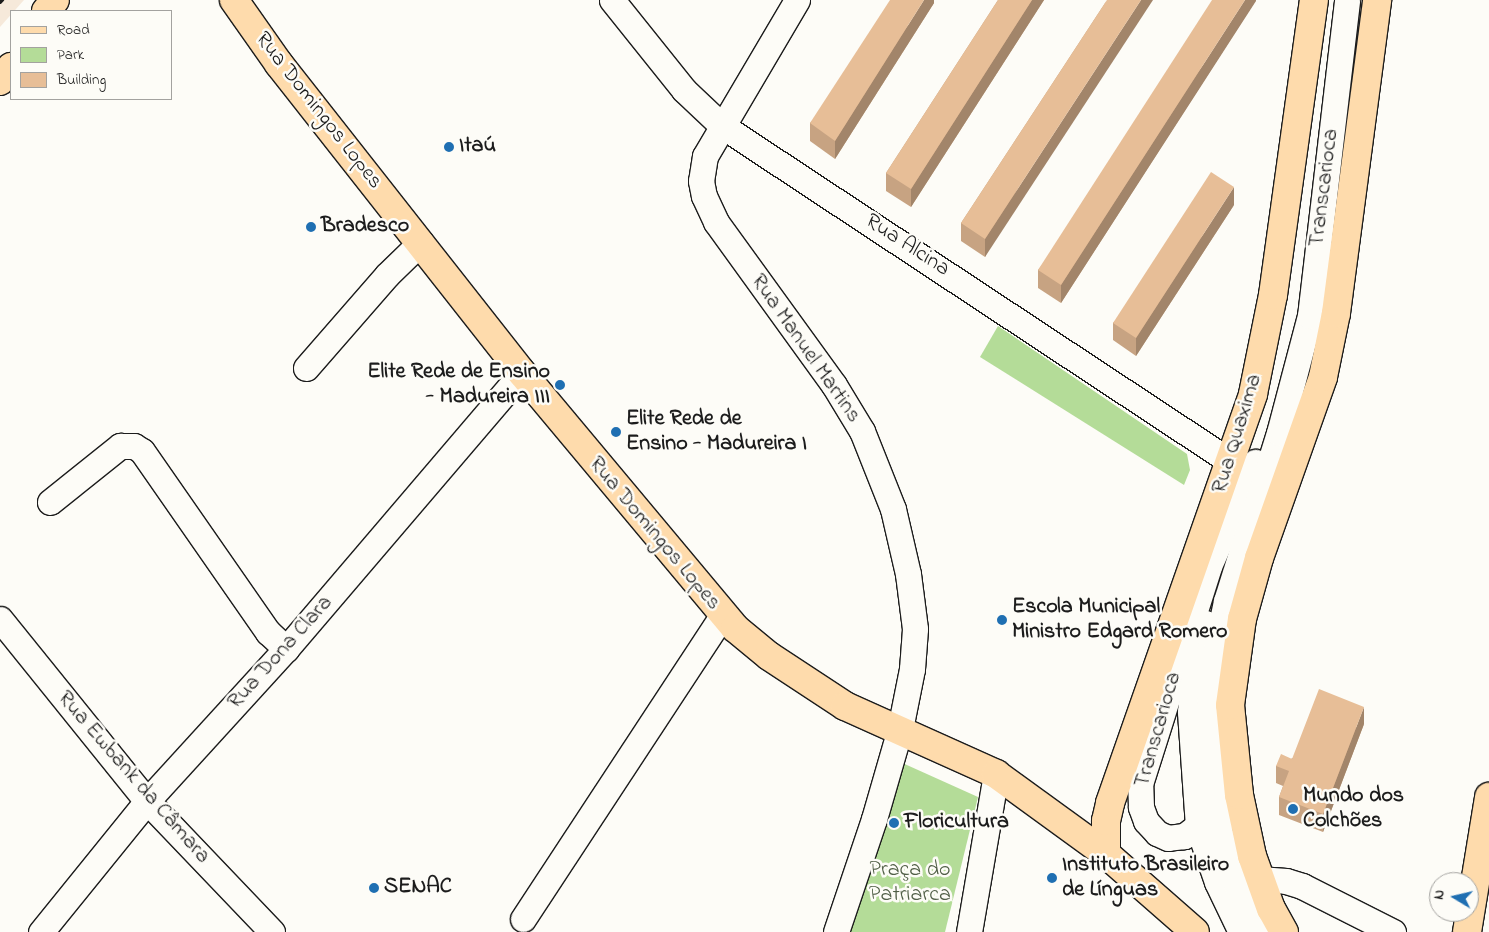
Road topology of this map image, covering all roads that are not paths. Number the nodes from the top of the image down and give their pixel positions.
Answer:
1 (55, 0) edge
2 (234, 0) edge
3 (612, 0) edge
4 (797, 0) edge
5 (1314, 0) edge
6 (1347, 0) edge
7 (1377, 0) edge
8 (47, 10) edge
9 (10, 68) edge
10 (0, 81) edge
11 (722, 125) junction
12 (421, 242) junction
13 (306, 368) dead end
14 (522, 374) junction
15 (1294, 374) junction
16 (1263, 444) junction
17 (1231, 462) junction
18 (50, 502) dead end
19 (722, 616) junction
20 (0, 619) edge
21 (286, 649) junction
22 (900, 729) junction
23 (1235, 762) junction
24 (996, 774) junction
25 (1489, 797) edge
26 (147, 801) junction
27 (1217, 810) junction
28 (1198, 826) junction
29 (1106, 854) junction
30 (1259, 879) junction
31 (523, 919) dead end
32 (1194, 931) edge
33 (41, 932) edge
34 (272, 932) edge
35 (836, 932) edge
36 (969, 932) edge
37 (1241, 932) edge
38 (1263, 932) edge
39 (1284, 932) edge
40 (1394, 932) edge
41 (1466, 932) edge

1 - 8 main road
2 - 12 main road, Rua Domingos Lopes
3 - 11 street, Rua Alcina
4 - 11 street, Rua Manuel Martins
5 - 17 main road, Rua Quaxima
6 - 15 street, Transcarioca
7 - 23 main road
9 - 10 main road
11 - 17 street, Rua Alcina
11 - 22 street, Rua Manuel Martins
12 - 13 street
12 - 14 main road, Rua Domingos Lopes
14 - 19 main road, Rua Domingos Lopes
14 - 21 street, Rua Dona Clara
15 - 16 street, Transcarioca
15 - 27 street, Transcarioca
16 - 28 street, Transcarioca
16 - 28 street, Transcarioca
17 - 29 main road, Rua Quaxima
18 - 21 street
19 - 22 main road, Rua Domingos Lopes
19 - 31 street
20 - 26 street, Rua Ewbank da Câmara
21 - 26 street, Rua Dona Clara
22 - 24 main road, Rua Domingos Lopes
22 - 35 street, Rua Manuel Martins
23 - 27 street, Transcarioca
23 - 30 main road
24 - 29 main road, Rua Domingos Lopes
24 - 36 street
25 - 41 main road
26 - 33 street, Rua Dona Clara
26 - 34 street, Rua Ewbank da Câmara
27 - 28 street, Transcarioca
27 - 38 street, Transcarioca
28 - 37 street, Transcarioca
29 - 32 main road, Rua Domingos Lopes
30 - 39 main road
30 - 40 street

